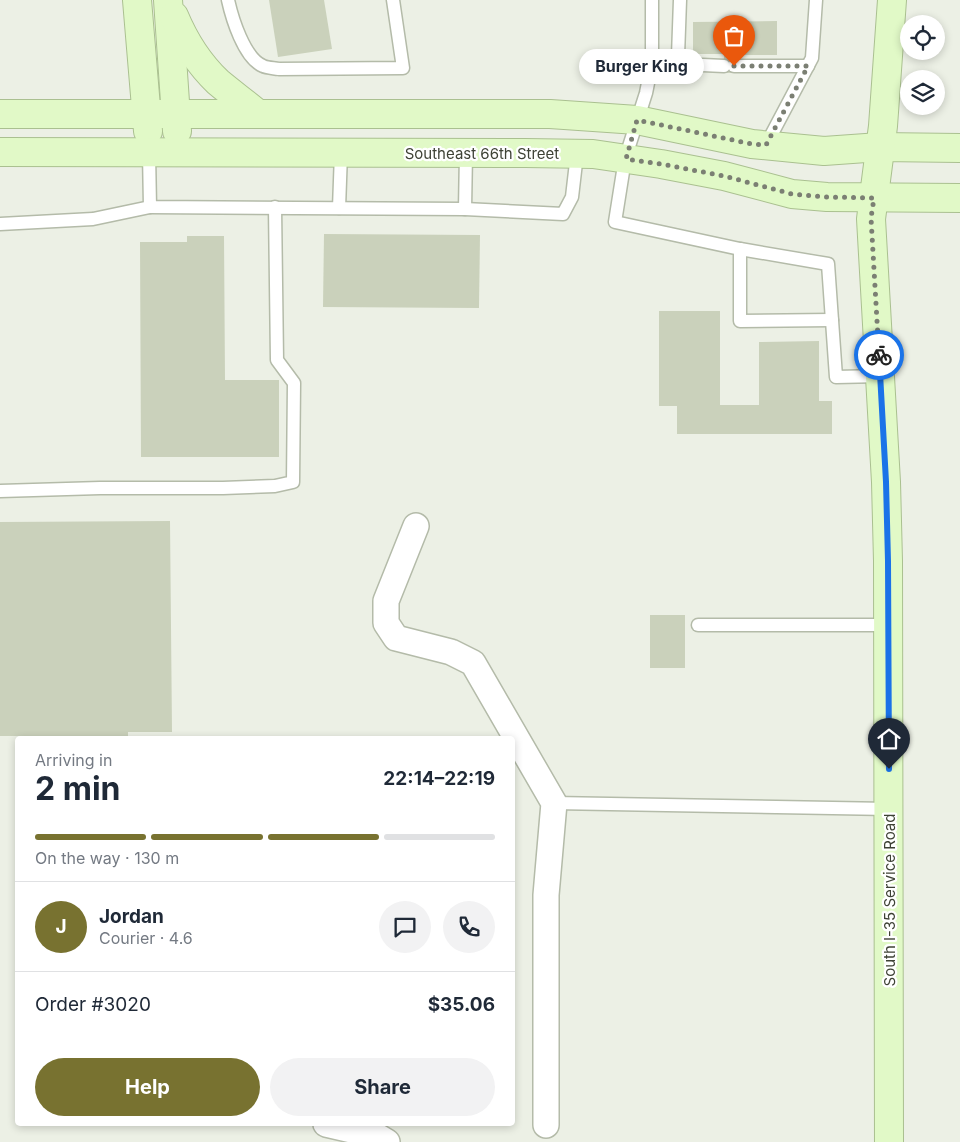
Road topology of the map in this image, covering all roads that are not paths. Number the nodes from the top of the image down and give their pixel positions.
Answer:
1 (138, 0) edge
2 (228, 0) edge
3 (393, 0) edge
4 (652, 0) edge
5 (680, 0) edge
6 (816, 0) edge
7 (892, 0) edge
8 (168, 1) edge
9 (808, 66) junction
10 (0, 114) edge
11 (146, 114) junction
12 (176, 114) junction
13 (258, 114) junction
14 (637, 120) junction
15 (766, 145) junction
16 (880, 147) junction
17 (960, 148) edge
18 (0, 152) edge
19 (149, 153) junction
20 (178, 153) junction
21 (340, 153) junction
22 (466, 153) junction
23 (577, 154) junction
24 (626, 159) junction
25 (874, 198) junction
26 (960, 198) edge
27 (150, 206) junction
28 (275, 207) junction
29 (339, 208) junction
30 (465, 209) junction
31 (0, 224) edge
32 (740, 249) junction
33 (832, 320) junction
34 (881, 376) junction
35 (0, 491) edge
36 (416, 526) dead end
37 (698, 625) dead end
38 (889, 625) junction
39 (554, 803) junction
40 (889, 809) junction
41 (546, 1125) dead end
42 (334, 1126) edge
43 (387, 1142) edge
44 (889, 1142) edge

1 - 11 main road
2 - 3 lane
4 - 14 lane
5 - 9 lane
6 - 9 lane
7 - 16 main road, South I-35 Service Road
8 - 12 main road
8 - 13 main road
9 - 15 lane
10 - 11 main road
11 - 12 main road
11 - 19 main road
12 - 13 main road
12 - 20 main road
13 - 14 main road
14 - 15 main road
14 - 24 lane
15 - 16 main road
16 - 17 main road
16 - 25 main road, South I-35 Service Road
18 - 19 main road, Southeast 66th Street
19 - 20 main road, Southeast 66th Street
19 - 27 lane
20 - 21 main road, Southeast 66th Street
21 - 22 main road, Southeast 66th Street
21 - 29 lane
22 - 23 main road, Southeast 66th Street
22 - 30 lane
23 - 24 main road, Southeast 66th Street
23 - 30 lane
24 - 25 main road, Southeast 66th Street
24 - 32 lane
25 - 26 main road, Southeast 66th Street
25 - 34 main road, South I-35 Service Road
27 - 28 lane
27 - 31 lane
28 - 29 lane
28 - 35 lane
29 - 30 lane
32 - 33 lane
32 - 33 lane
33 - 34 lane
34 - 38 main road, South I-35 Service Road
36 - 39 street
37 - 38 lane
38 - 40 main road, South I-35 Service Road
39 - 40 lane
39 - 41 street
40 - 44 main road, South I-35 Service Road
42 - 43 street

